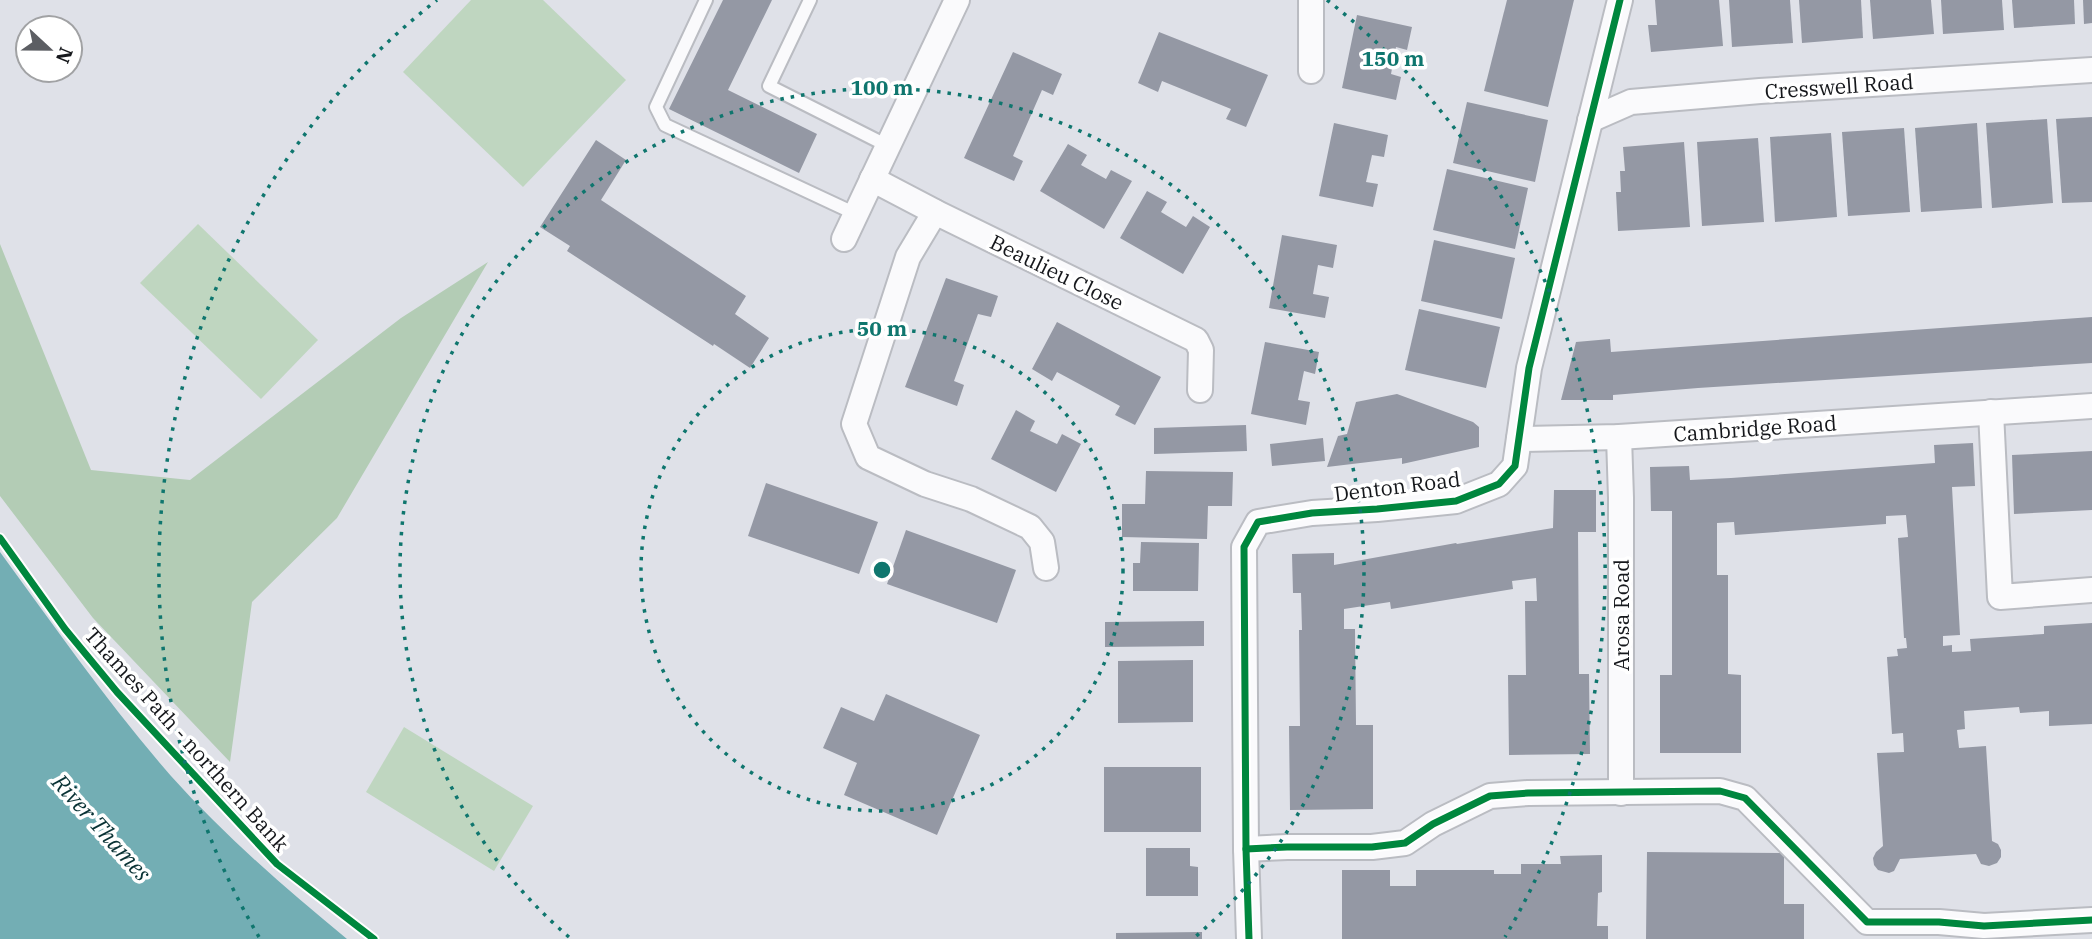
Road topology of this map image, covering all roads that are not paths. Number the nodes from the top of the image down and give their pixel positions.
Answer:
1 (706, 0) edge
2 (810, 0) edge
3 (957, 0) edge
4 (1311, 0) edge
5 (1620, 0) edge
6 (2092, 70) edge
7 (1311, 71) dead end
8 (1590, 120) junction
9 (888, 146) junction
10 (872, 179) junction
11 (934, 212) junction
12 (856, 214) junction
13 (844, 239) dead end
14 (1200, 390) dead end
15 (2092, 406) edge
16 (1991, 412) junction
17 (1619, 437) junction
18 (1519, 439) junction
19 (1045, 568) dead end
20 (2092, 590) edge
21 (1620, 793) junction
22 (1246, 849) junction
23 (2092, 920) edge
24 (1249, 939) edge

1 - 12 lane
2 - 9 lane
3 - 9 street
4 - 7 street
5 - 8 street, Denton Road
6 - 8 street, Cresswell Road
8 - 18 street, Denton Road
9 - 10 street
10 - 11 street, Beaulieu Close
10 - 12 street
11 - 14 street, Beaulieu Close
11 - 19 street
12 - 13 street
15 - 16 street, Cambridge Road
16 - 17 street, Cambridge Road
16 - 20 street
17 - 18 street, Cambridge Road
17 - 21 street, Arosa Road
18 - 22 street, Denton Road
21 - 22 street
21 - 23 street
22 - 24 street, Denton Road

